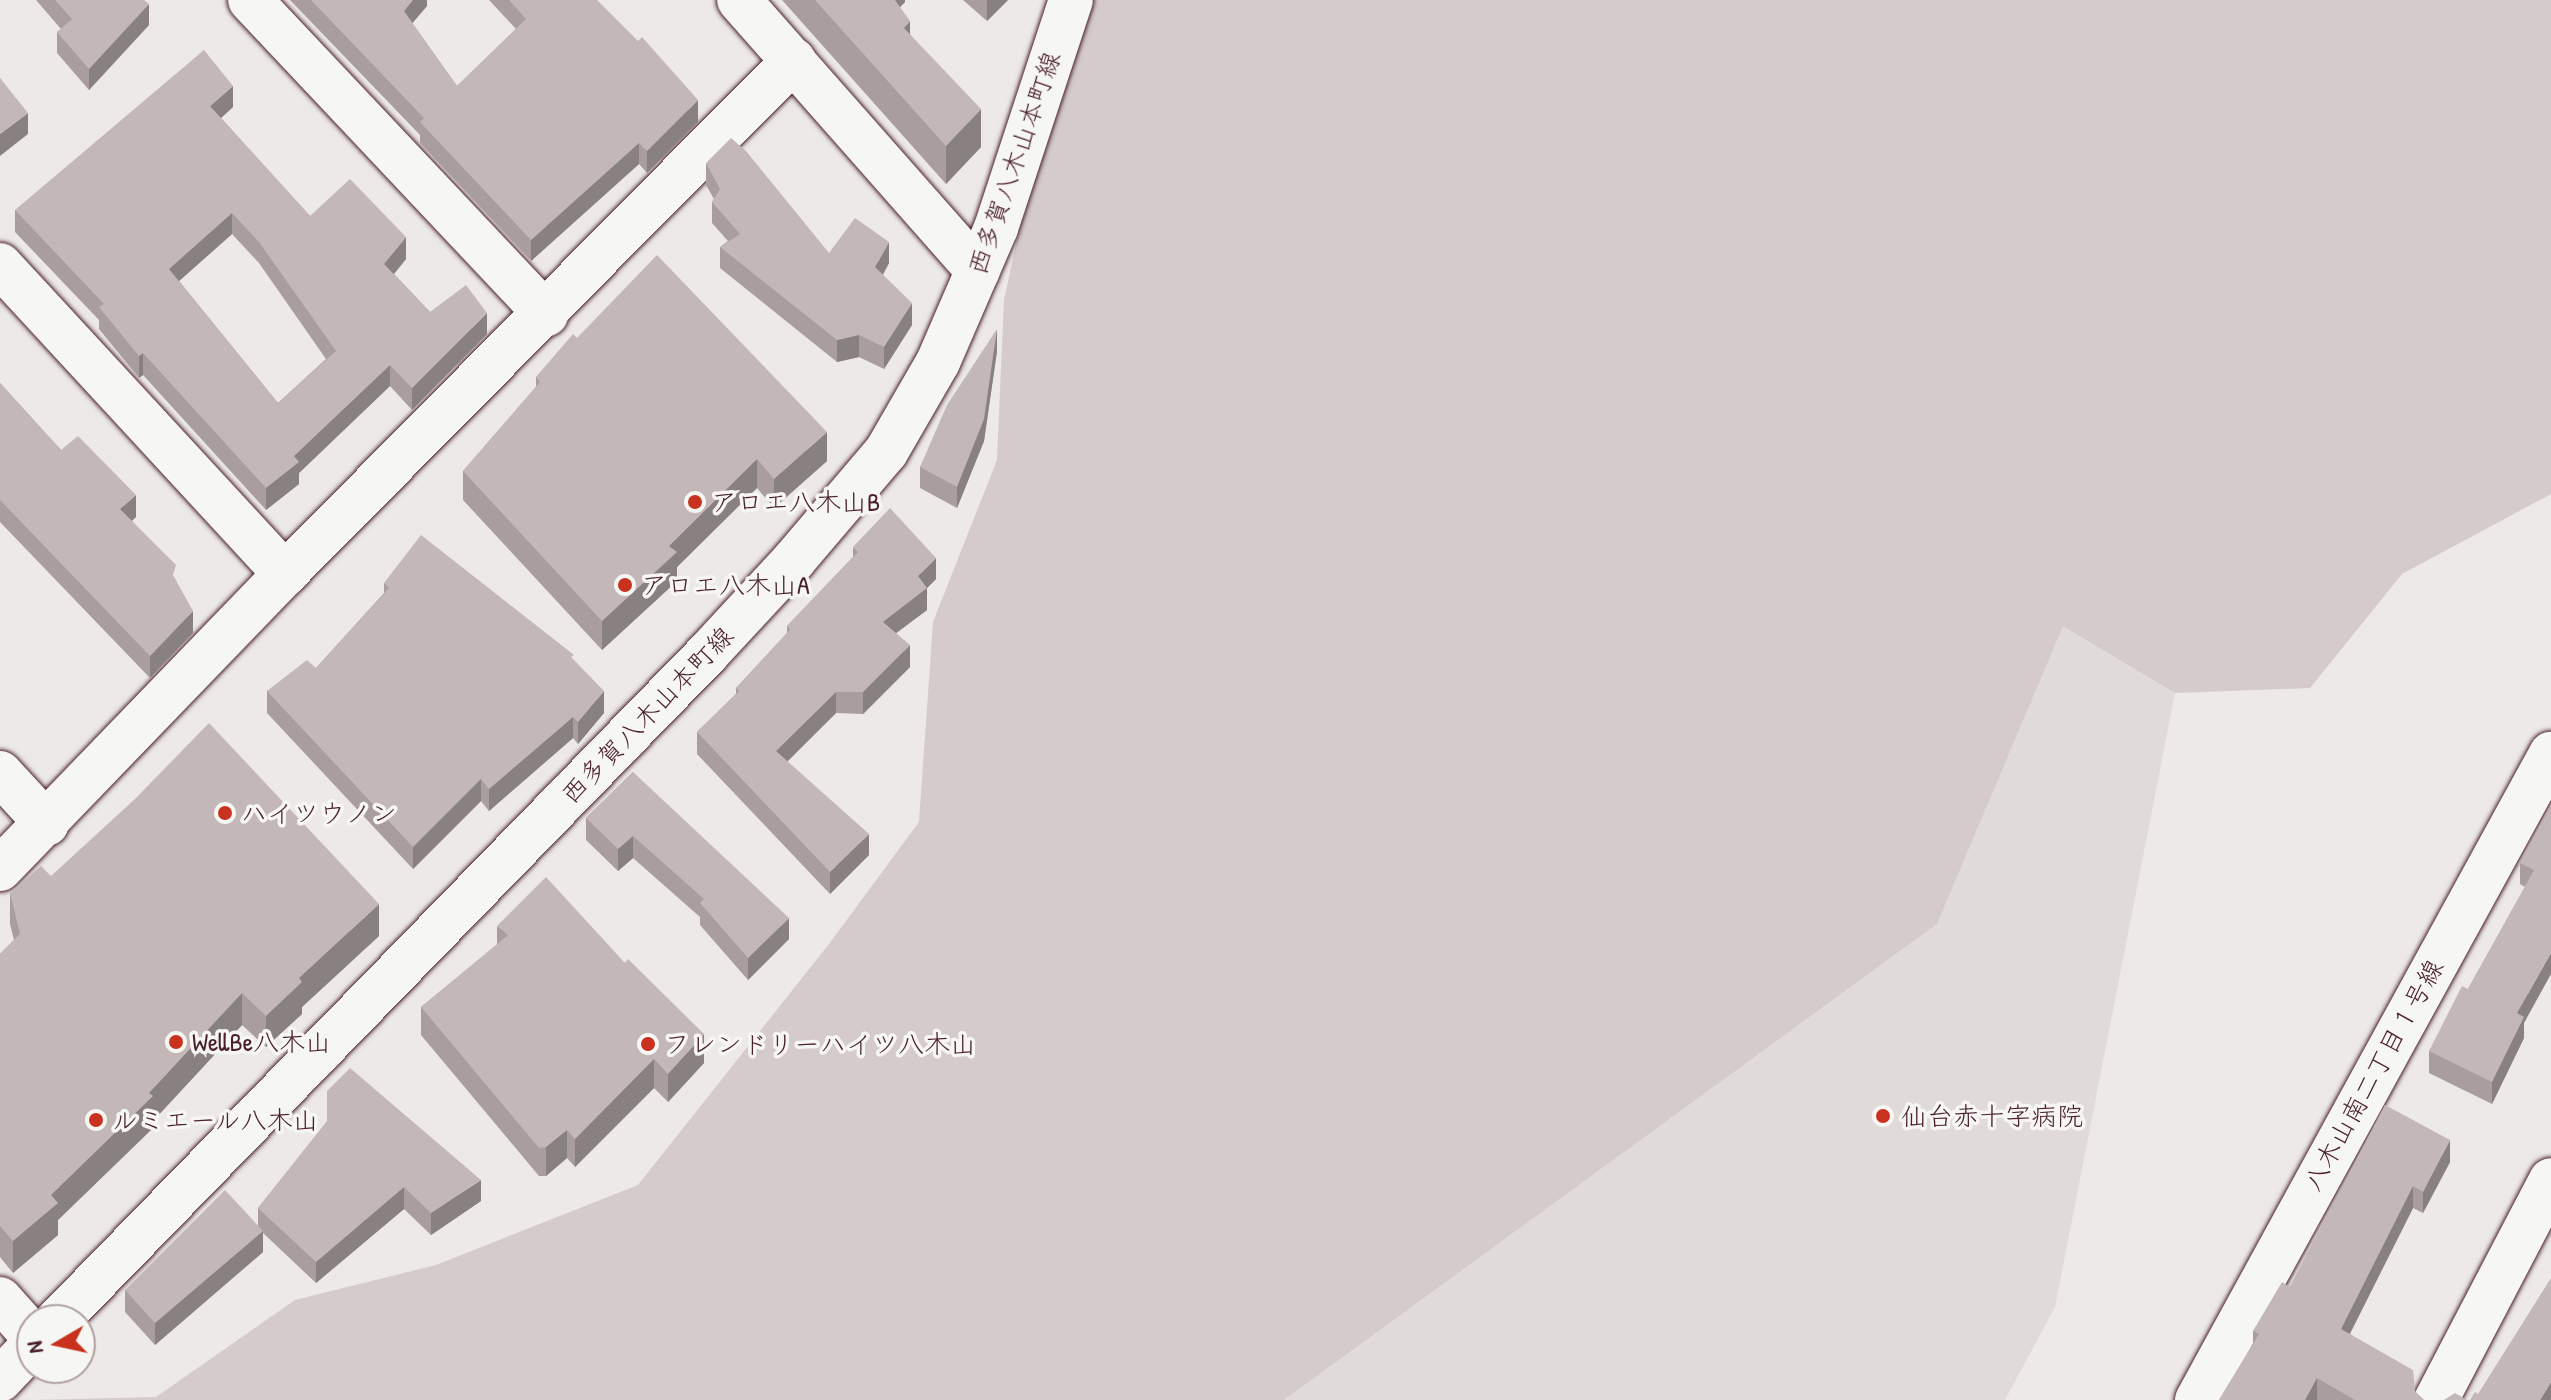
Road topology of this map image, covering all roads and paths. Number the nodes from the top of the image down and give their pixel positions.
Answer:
1 (250, 0) edge
2 (739, 0) edge
3 (1071, 0) edge
4 (794, 60) junction
5 (0, 265) edge
6 (978, 271) junction
7 (546, 314) junction
8 (285, 574) junction
9 (2551, 754) edge
10 (0, 773) edge
11 (47, 824) junction
12 (0, 869) edge
13 (2551, 1180) edge
14 (0, 1299) edge
15 (74, 1304) edge
16 (16, 1317) edge
17 (16, 1363) edge
18 (0, 1380) edge
19 (2197, 1400) edge
20 (2436, 1400) edge

1 - 7 street
2 - 4 street
3 - 6 street, 西多賀八木山本町線
4 - 6 street
4 - 7 street
5 - 8 street
6 - 15 street, 西多賀八木山本町線
7 - 8 street
8 - 11 street
9 - 19 street, 八木山南二丁目１号線
10 - 11 street
11 - 12 street
13 - 20 street
14 - 16 street
17 - 18 street

